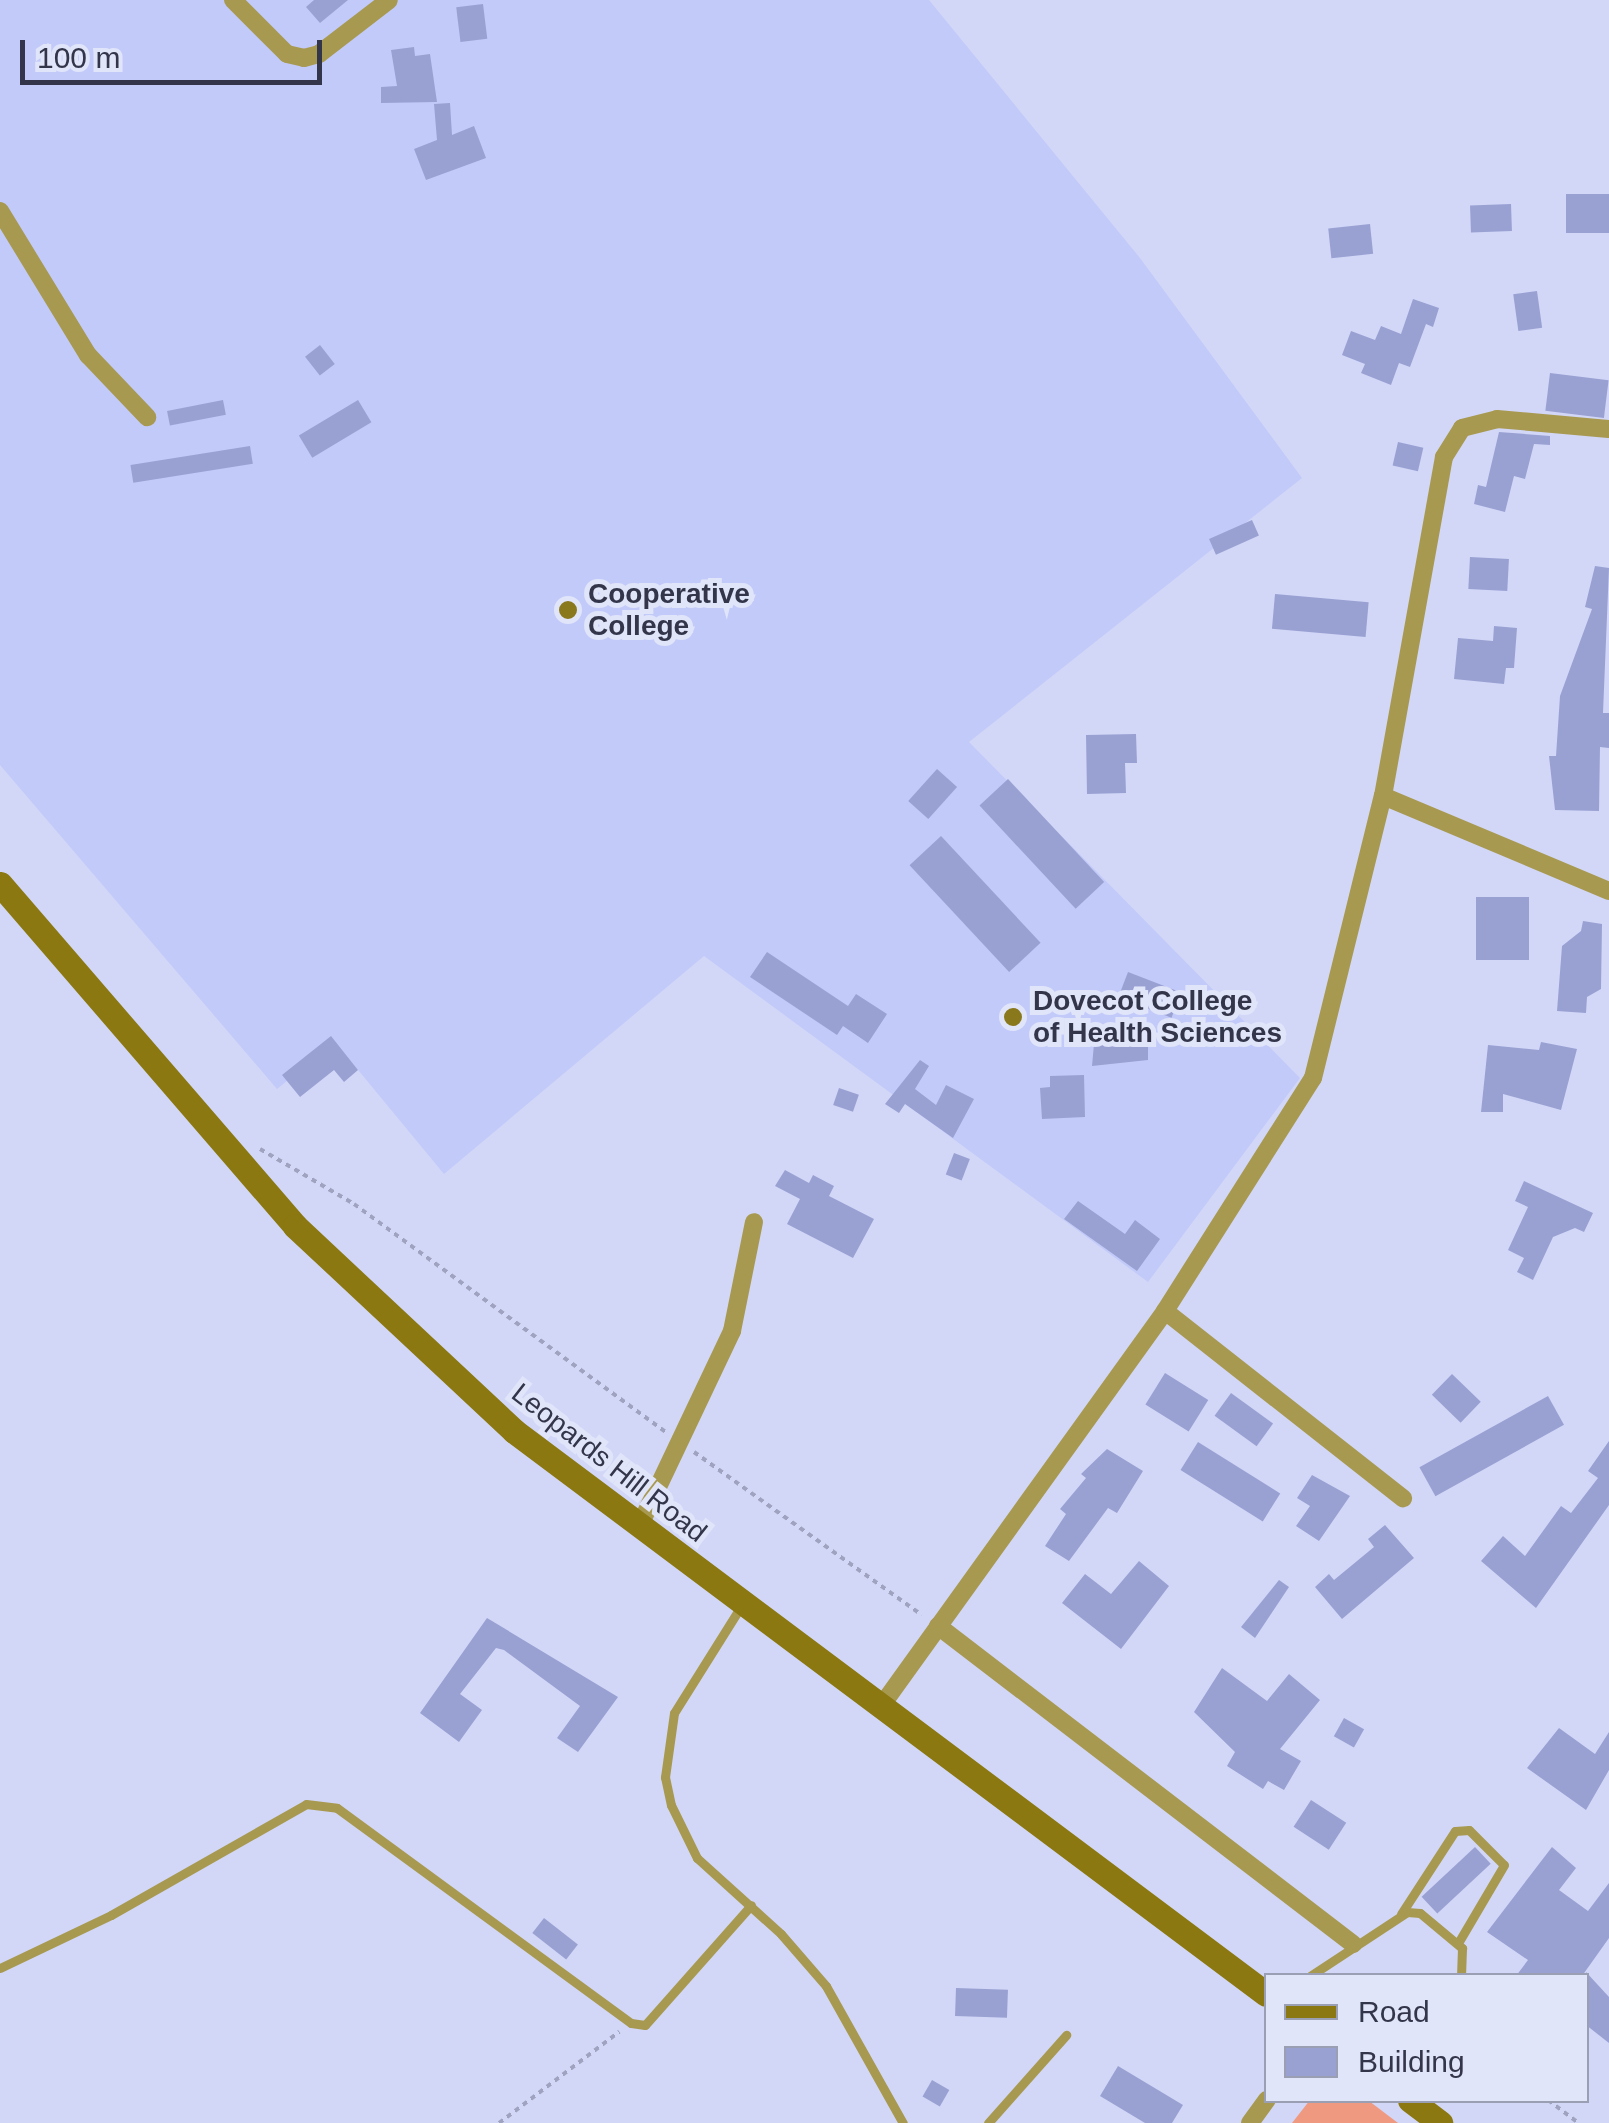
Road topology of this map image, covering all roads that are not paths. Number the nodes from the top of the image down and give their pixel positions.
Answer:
1 (232, 0) edge
2 (389, 0) edge
3 (0, 212) edge
4 (146, 417) dead end
5 (1609, 429) edge
6 (1383, 796) junction
7 (0, 884) edge
8 (1609, 891) edge
9 (754, 1222) dead end
10 (1165, 1311) junction
11 (1403, 1498) dead end
12 (639, 1527) junction
13 (744, 1602) junction
14 (938, 1626) junction
15 (882, 1705) junction
16 (751, 1905) junction
17 (1401, 1914) junction
18 (1458, 1943) junction
19 (1353, 1944) junction
20 (0, 1968) edge
21 (1314, 1973) edge
22 (1462, 1973) edge
23 (1264, 1992) edge
24 (1066, 2034) dead end
25 (1414, 2103) edge
26 (903, 2123) edge
27 (988, 2123) edge
28 (1440, 2123) edge

1 - 2 street
3 - 4 street
5 - 6 street
6 - 8 street
6 - 10 street
7 - 12 main road, Leopards Hill Road
9 - 12 street
10 - 11 street
10 - 14 street
12 - 13 main road, Leopards Hill Road
13 - 15 main road, Leopards Hill Road
13 - 16 lane
14 - 15 street
14 - 19 street
15 - 23 main road, Leopards Hill Road
16 - 20 lane
16 - 26 lane
17 - 18 lane
17 - 18 lane
17 - 19 lane
18 - 22 lane
19 - 21 lane
24 - 27 lane
25 - 28 main road

